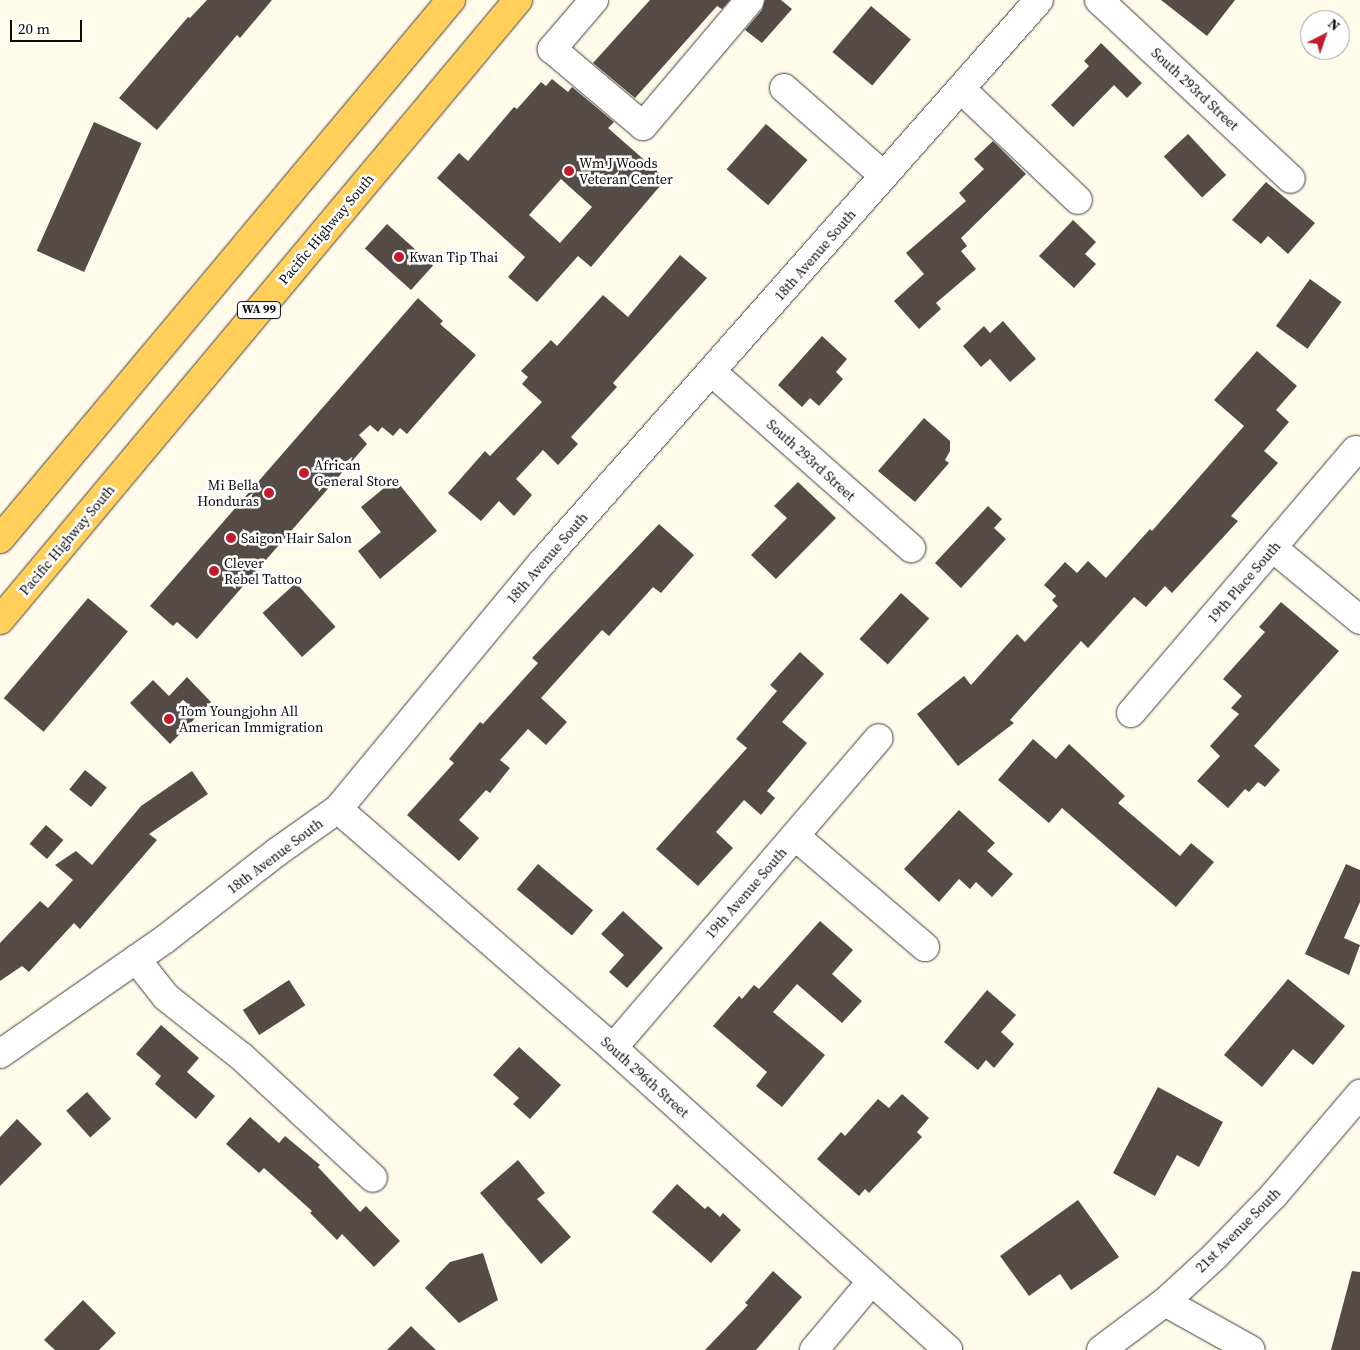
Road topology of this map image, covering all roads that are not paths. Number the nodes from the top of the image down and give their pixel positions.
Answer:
1 (451, 0) edge
2 (594, 0) edge
3 (750, 0) edge
4 (1038, 0) edge
5 (1099, 0) edge
6 (514, 3) edge
7 (784, 88) dead end
8 (961, 89) junction
9 (884, 176) junction
10 (1291, 179) dead end
11 (1078, 200) dead end
12 (712, 372) junction
13 (1356, 450) dead end
14 (0, 539) edge
15 (910, 548) dead end
16 (1273, 548) junction
17 (0, 620) edge
18 (1360, 620) edge
19 (1131, 713) dead end
20 (879, 738) dead end
21 (338, 808) junction
22 (795, 836) junction
23 (925, 947) dead end
24 (136, 959) junction
25 (613, 1048) junction
26 (0, 1054) edge
27 (1360, 1094) edge
28 (373, 1178) dead end
29 (871, 1282) junction
30 (1165, 1302) junction
31 (814, 1350) edge
32 (948, 1350) edge
33 (1101, 1350) edge
34 (1251, 1350) edge

1 - 14 main road
2 - 3 street
4 - 8 street, 18th Avenue South
5 - 10 street, South 293rd Street
6 - 17 main road, Pacific Highway South / WA 99
7 - 9 street
8 - 9 street, 18th Avenue South
8 - 11 street
9 - 12 street, 18th Avenue South
12 - 15 street, South 293rd Street
12 - 21 street, 18th Avenue South
13 - 16 street, 19th Place South
16 - 18 street
16 - 19 street, 19th Place South
20 - 22 street, 19th Avenue South
21 - 24 street, 18th Avenue South
21 - 25 street, South 296th Street
22 - 23 street
22 - 25 street, 19th Avenue South
24 - 26 street, 18th Avenue South
24 - 28 street
25 - 29 street, South 296th Street
27 - 30 street, 21st Avenue South
29 - 31 street
29 - 32 street, South 296th Street
30 - 33 street, 21st Avenue South
30 - 34 street

